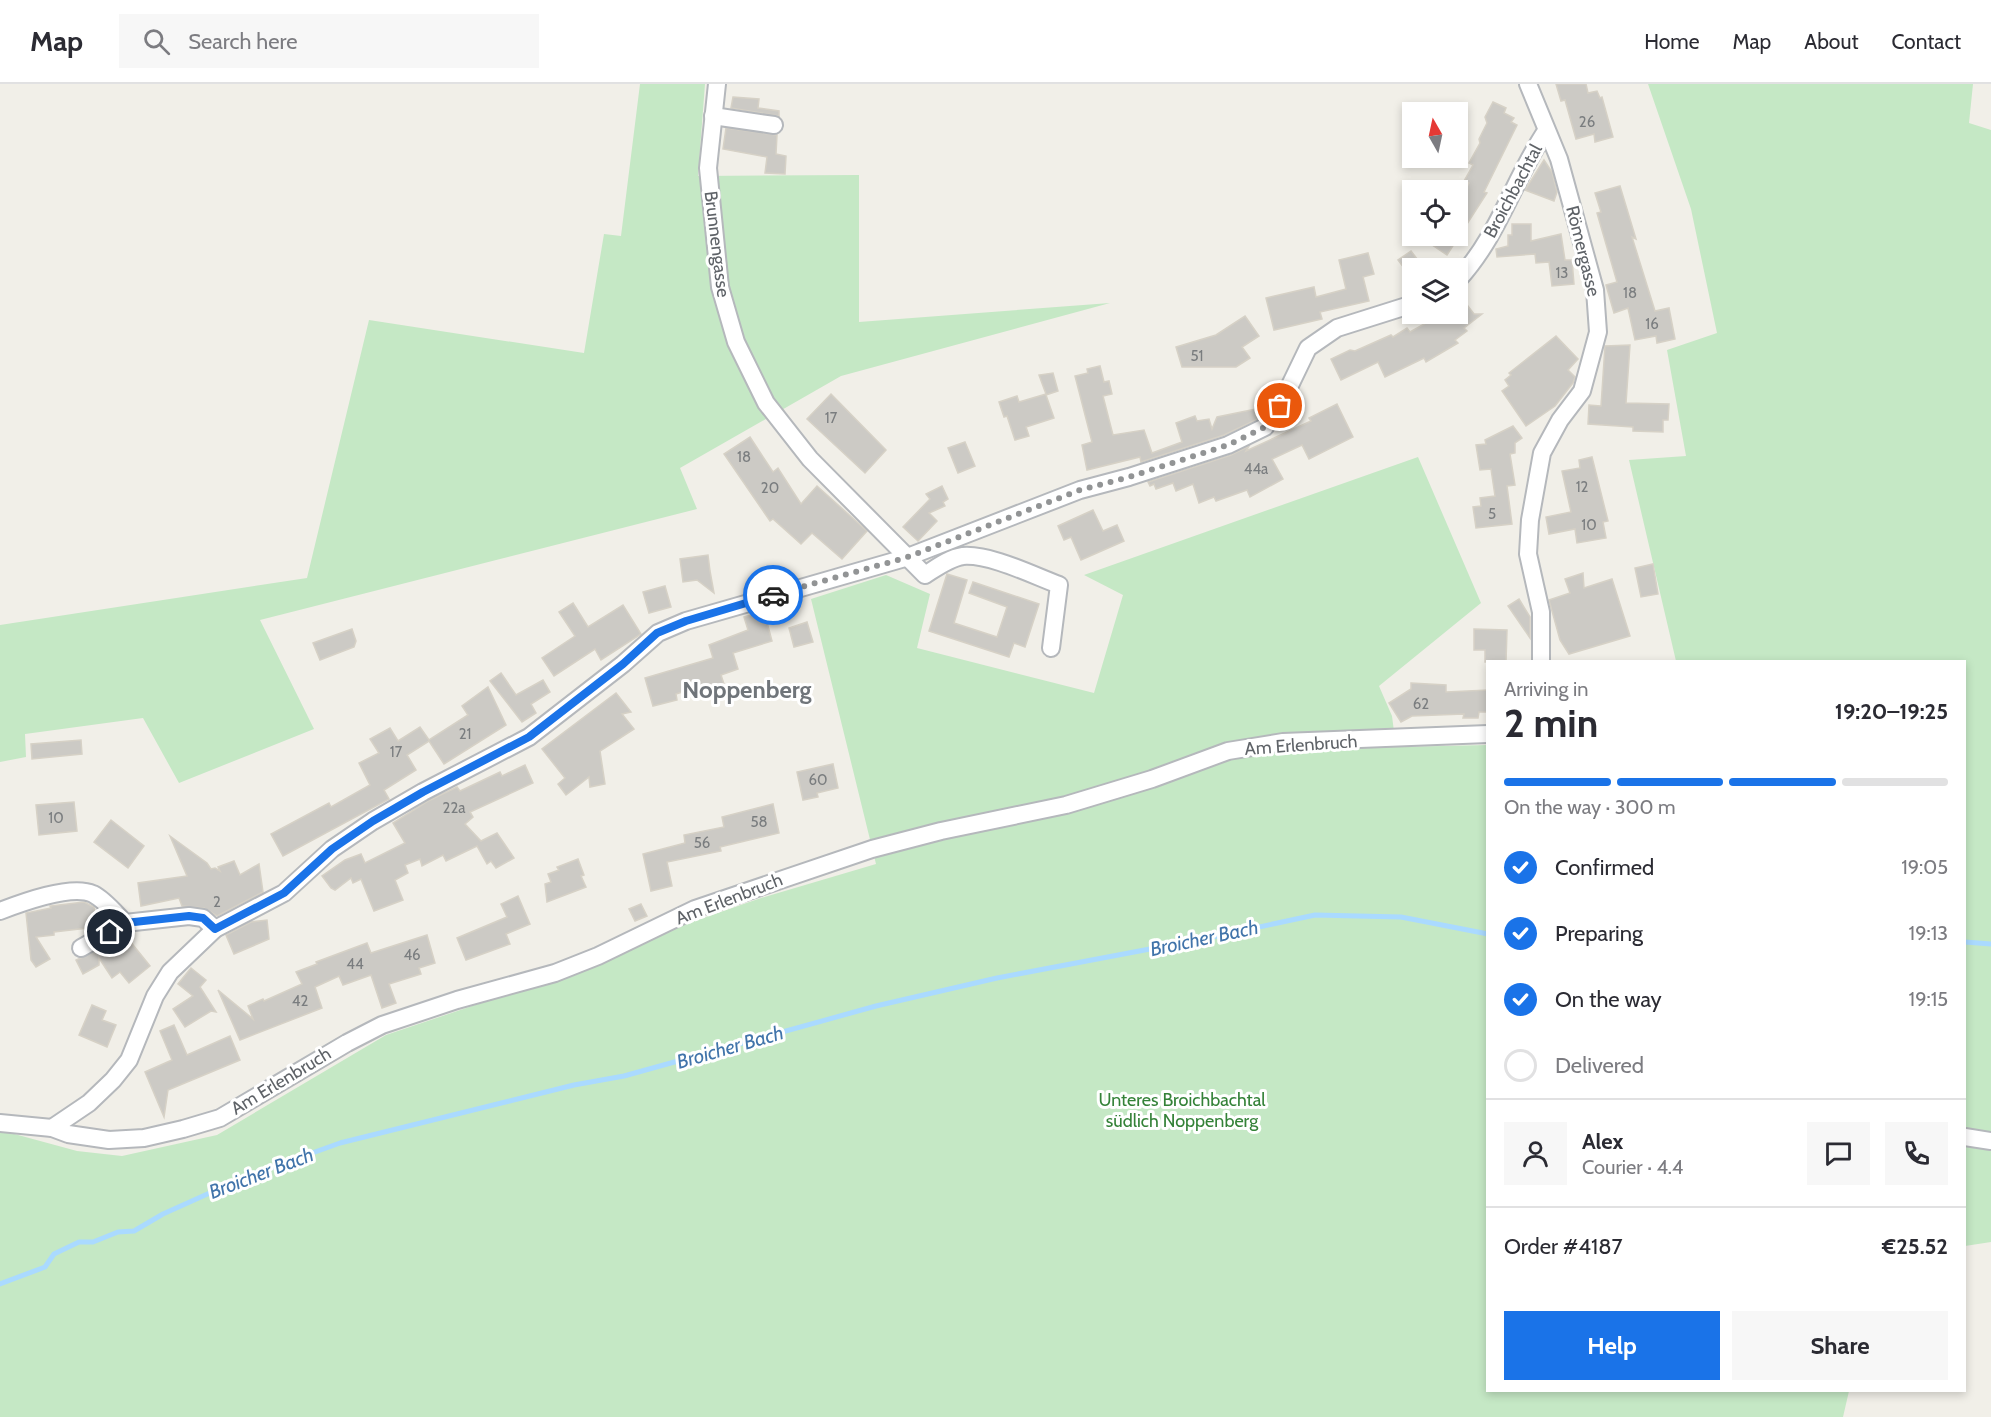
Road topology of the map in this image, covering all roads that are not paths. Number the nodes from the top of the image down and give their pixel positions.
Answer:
1 (717, 84) edge
2 (1528, 84) edge
3 (713, 116) junction
4 (774, 125) dead end
5 (1546, 131) junction
6 (1468, 266) edge
7 (1402, 307) edge
8 (905, 558) junction
9 (1051, 648) dead end
10 (1541, 660) edge
11 (1486, 734) edge
12 (0, 911) edge
13 (125, 923) junction
14 (215, 929) junction
15 (81, 948) dead end
16 (0, 1123) edge
17 (52, 1128) junction
18 (1966, 1137) edge
19 (1991, 1141) edge

1 - 3 street, Brunnengasse
2 - 5 street, Römergasse
3 - 4 street
3 - 8 street, Brunnengasse
5 - 6 street, Broichbachtal
5 - 10 street, Römergasse
7 - 8 street
8 - 9 street, Brunnengasse
8 - 14 street
11 - 17 street, Am Erlenbruch
12 - 13 street
13 - 14 street
13 - 15 street
14 - 17 street
16 - 17 street, Am Erlenbruch
18 - 19 street

